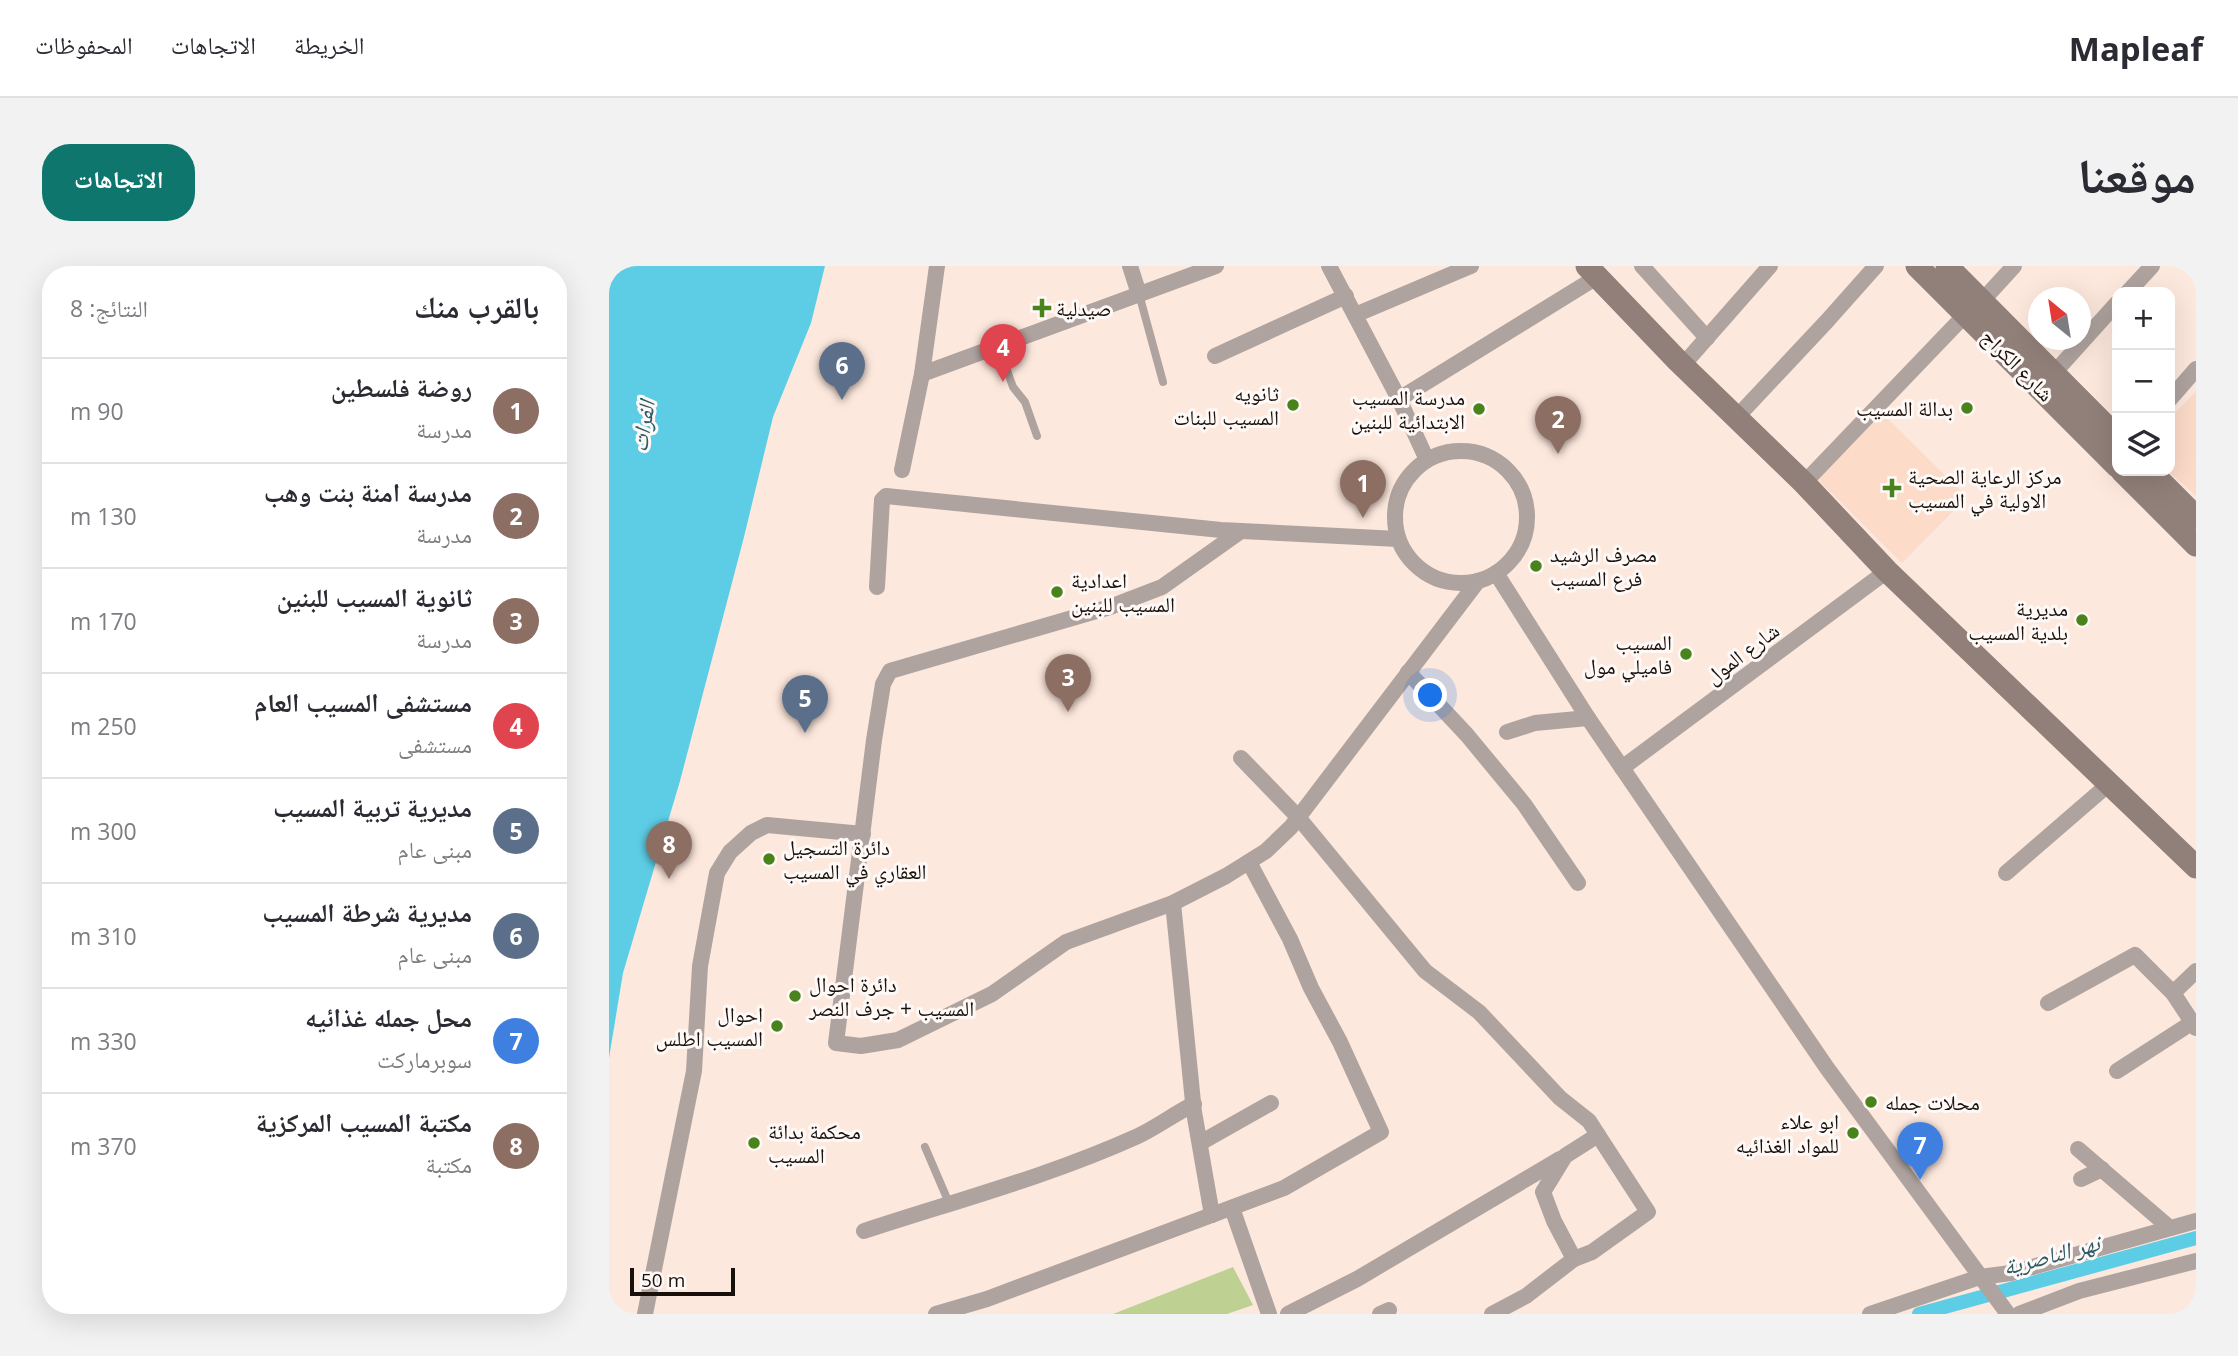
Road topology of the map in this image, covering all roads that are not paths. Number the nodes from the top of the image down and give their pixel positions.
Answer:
1 (937, 266) edge
2 (1130, 266) edge
3 (1216, 266) edge
4 (1329, 266) edge
5 (1471, 266) edge
6 (1642, 266) edge
7 (1770, 266) edge
8 (1876, 266) edge
9 (1917, 266) edge
10 (1947, 266) edge
11 (2014, 266) edge
12 (2151, 266) edge
13 (1592, 272) edge
14 (2132, 287) edge
15 (1139, 294) junction
16 (1346, 296) junction
17 (1974, 308) junction
18 (2112, 309) edge
19 (1355, 315) junction
20 (1707, 338) junction
21 (998, 346) junction
22 (1215, 356) dead end
23 (1683, 365) junction
24 (2196, 369) edge
25 (2054, 373) junction
26 (922, 374) junction
27 (1163, 382) dead end
28 (2175, 392) edge
29 (1399, 399) junction
30 (1736, 418) junction
31 (2112, 432) edge
32 (1037, 436) dead end
33 (1427, 460) junction
34 (2112, 460) edge
35 (902, 470) dead end
36 (2127, 476) edge
37 (2155, 476) edge
38 (1804, 483) junction
39 (2196, 517) edge
40 (1241, 531) junction
41 (1398, 539) junction
42 (2196, 545) edge
43 (1887, 571) junction
44 (1496, 573) junction
45 (1478, 581) junction
46 (877, 587) dead end
47 (1408, 672) junction
48 (1588, 718) junction
49 (1507, 732) dead end
50 (1241, 758) dead end
51 (1622, 768) junction
52 (2110, 783) junction
53 (1298, 817) junction
54 (863, 834) junction
55 (1249, 862) junction
56 (2196, 867) edge
57 (2006, 873) dead end
58 (1578, 883) dead end
59 (1173, 903) junction
60 (2196, 971) edge
61 (2173, 993) junction
62 (2048, 1003) dead end
63 (2194, 1025) edge
64 (2117, 1072) dead end
65 (1271, 1102) dead end
66 (1193, 1104) junction
67 (1598, 1135) junction
68 (1200, 1143) junction
69 (925, 1147) dead end
70 (2078, 1149) dead end
71 (1565, 1156) junction
72 (2102, 1169) junction
73 (2081, 1179) dead end
74 (950, 1203) junction
75 (1232, 1208) junction
76 (1212, 1215) junction
77 (2196, 1221) edge
78 (2170, 1228) junction
79 (864, 1231) dead end
80 (1574, 1259) junction
81 (2196, 1261) edge
82 (1982, 1281) junction
83 (645, 1314) edge
84 (936, 1314) edge
85 (1269, 1314) edge
86 (1288, 1314) edge
87 (1492, 1314) edge
88 (1870, 1314) edge
89 (2008, 1314) edge
90 (2019, 1314) edge

1 - 26 street
2 - 15 street
3 - 15 street
4 - 16 street
5 - 19 street
6 - 20 street
7 - 20 street
8 - 30 street
9 - 17 street, شارع الكراج
10 - 17 street, شارع الكراج
11 - 17 street
12 - 14 street
13 - 23 street
13 - 29 street
15 - 21 street
15 - 27 lane
16 - 19 street
16 - 22 street
17 - 25 street, شارع الكراج
17 - 34 street, شارع الكراج
17 - 38 street
18 - 25 street
19 - 29 street
20 - 23 street
21 - 26 street
21 - 32 lane
23 - 30 street
24 - 28 street
25 - 31 street, شارع الكراج
26 - 35 street
29 - 33 street
30 - 38 street
33 - 41 street
33 - 44 street
36 - 42 street
37 - 39 street
38 - 43 street
40 - 41 street
40 - 46 street
40 - 54 street
41 - 45 street
43 - 51 street, شارع المول
43 - 52 street
44 - 45 street
44 - 48 street
45 - 47 street
47 - 53 street
47 - 58 street
48 - 49 street
48 - 51 street
50 - 53 street
51 - 82 street
52 - 56 street
52 - 57 street
53 - 55 street
53 - 67 street
54 - 59 street
54 - 83 street
55 - 59 street
55 - 75 street
59 - 66 street
60 - 61 street
61 - 62 street
61 - 63 street
63 - 64 street
65 - 68 street
66 - 68 street
66 - 74 street
67 - 71 street
67 - 80 street
68 - 76 street
69 - 74 lane
70 - 72 street
71 - 80 street
71 - 86 street
72 - 73 street
72 - 78 street
74 - 79 street
75 - 76 street
75 - 85 street
76 - 84 street
77 - 78 street
78 - 82 street
80 - 87 street
81 - 90 street
82 - 88 street
82 - 89 street

